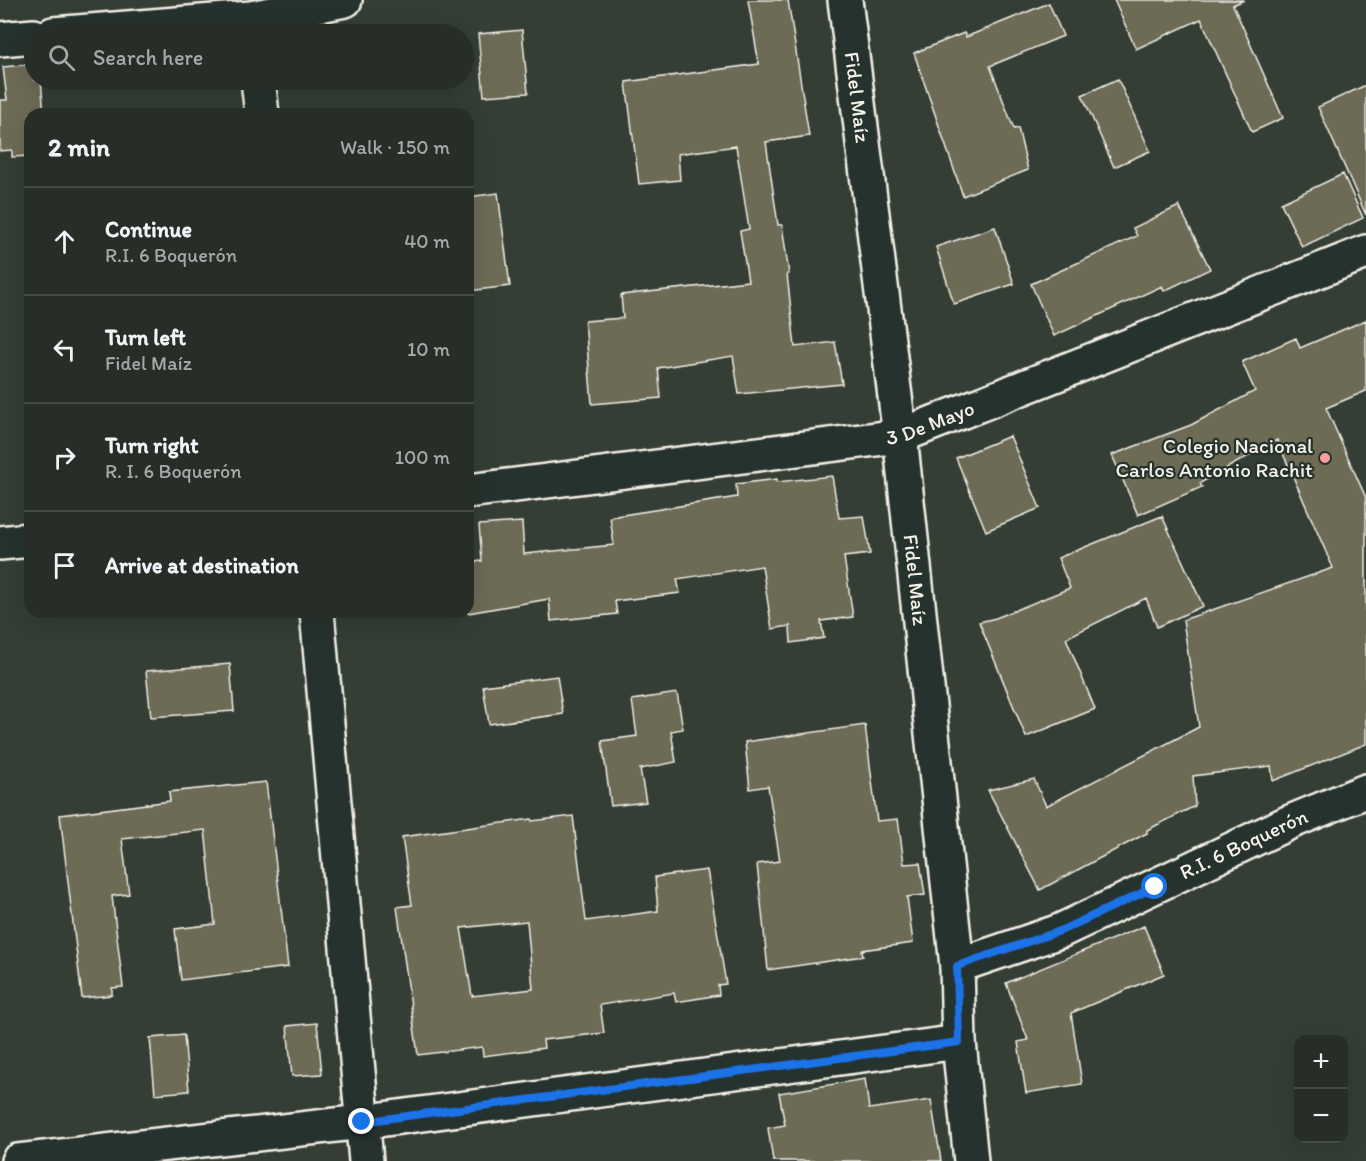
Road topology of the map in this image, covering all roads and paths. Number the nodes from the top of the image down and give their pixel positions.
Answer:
1 (345, 0) edge
2 (845, 0) edge
3 (251, 17) edge
4 (169, 24) edge
5 (24, 37) edge
6 (0, 39) edge
7 (259, 90) edge
8 (261, 108) edge
9 (1366, 252) edge
10 (900, 436) junction
11 (474, 490) edge
12 (24, 541) edge
13 (0, 543) edge
14 (318, 618) edge
15 (1366, 791) edge
16 (957, 966) junction
17 (959, 1042) junction
18 (362, 1122) junction
19 (18, 1161) edge
20 (366, 1161) edge
21 (971, 1161) edge

1 - 3 street
2 - 10 street, Fidel Maíz
3 - 4 street
5 - 6 street
7 - 8 street
9 - 10 street, 3 De Mayo
10 - 11 street, 3 De Mayo
10 - 16 street, Fidel Maíz
12 - 13 street
14 - 18 street
15 - 16 street, R.I. 6 Boquerón
16 - 17 street, Fidel Maíz
17 - 18 street
17 - 21 street, Fidel Maíz
18 - 19 street
18 - 20 street

